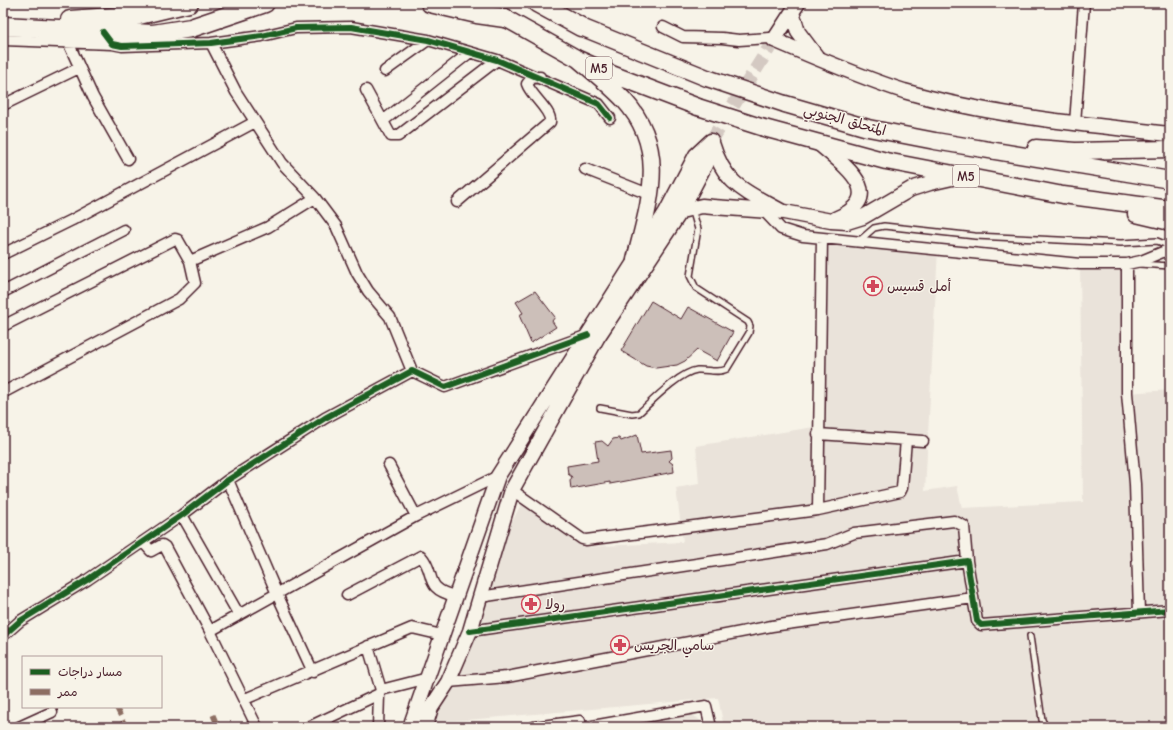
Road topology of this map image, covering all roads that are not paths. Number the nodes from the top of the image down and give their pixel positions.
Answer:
1 (188, 3) edge
2 (265, 3) edge
3 (430, 3) edge
4 (479, 3) edge
5 (537, 3) edge
6 (560, 3) edge
7 (1084, 3) edge
8 (795, 8) edge
9 (505, 18) junction
10 (3, 26) edge
11 (581, 27) junction
12 (662, 27) dead end
13 (107, 38) junction
14 (3, 40) edge
15 (428, 40) junction
16 (774, 40) junction
17 (68, 42) junction
18 (211, 43) junction
19 (469, 53) junction
20 (817, 58) junction
21 (578, 59) junction
22 (497, 60) junction
23 (79, 68) junction
24 (385, 71) dead end
25 (540, 77) junction
26 (366, 90) dead end
27 (3, 105) edge
28 (610, 118) dead end
29 (256, 122) junction
30 (383, 122) junction
31 (1075, 123) junction
32 (1170, 134) edge
33 (711, 141) junction
34 (935, 141) junction
35 (818, 143) junction
36 (1170, 149) edge
37 (128, 159) dead end
38 (585, 169) dead end
39 (962, 176) junction
40 (1170, 180) edge
41 (651, 195) junction
42 (315, 198) junction
43 (457, 202) dead end
44 (686, 210) junction
45 (764, 211) junction
46 (784, 212) junction
47 (1169, 219) edge
48 (831, 221) junction
49 (124, 230) dead end
50 (822, 238) junction
51 (858, 242) junction
52 (1170, 246) edge
53 (1170, 249) edge
54 (3, 254) edge
55 (635, 260) junction
56 (190, 261) junction
57 (1126, 264) junction
58 (1170, 266) edge
59 (3, 292) edge
60 (3, 326) edge
61 (588, 335) junction
62 (412, 371) junction
63 (3, 391) edge
64 (600, 408) dead end
65 (818, 434) junction
66 (906, 440) junction
67 (923, 441) dead end
68 (389, 465) dead end
69 (498, 476) junction
70 (228, 480) junction
71 (512, 490) junction
72 (818, 510) junction
73 (182, 515) junction
74 (484, 515) junction
75 (416, 516) junction
76 (502, 524) junction
77 (143, 542) junction
78 (967, 561) junction
79 (276, 594) junction
80 (346, 595) dead end
81 (455, 596) junction
82 (480, 597) junction
83 (972, 598) junction
84 (1170, 610) edge
85 (1139, 612) junction
86 (239, 615) junction
87 (470, 630) junction
88 (210, 631) junction
89 (442, 635) junction
90 (3, 636) edge
91 (1030, 636) dead end
92 (368, 646) junction
93 (312, 672) junction
94 (428, 678) junction
95 (448, 682) junction
96 (380, 692) junction
97 (245, 699) junction
98 (52, 712) dead end
99 (19, 727) edge
100 (257, 727) edge
101 (309, 727) edge
102 (378, 727) edge
103 (410, 727) edge
104 (425, 727) edge
105 (534, 727) edge
106 (580, 727) edge
107 (587, 727) edge
108 (711, 727) edge
109 (1046, 727) edge

1 - 10 highway
2 - 13 highway
3 - 9 highway
4 - 9 highway, المتحلق الجنوبي / M5
5 - 11 highway, المتحلق الجنوبي / M5
6 - 11 highway
7 - 31 street
8 - 16 main road
8 - 20 main road
9 - 21 highway, المتحلق الجنوبي / M5
10 - 13 highway
11 - 34 highway, المتحلق الجنوبي / M5, bridge
12 - 16 street
13 - 17 street
13 - 18 street
14 - 17 street
15 - 18 street
15 - 19 street
15 - 24 street
16 - 20 main road
17 - 23 street
18 - 29 street
19 - 22 street
19 - 30 street
20 - 31 main road
21 - 35 highway, المتحلق الجنوبي / M5, bridge
21 - 41 highway
22 - 25 street
22 - 30 street
23 - 27 street
23 - 37 street
25 - 28 street
25 - 43 street
26 - 30 street
29 - 42 street
29 - 54 street
31 - 32 main road
33 - 44 main road
33 - 46 main road
33 - 55 main road
34 - 36 highway
34 - 40 highway, المتحلق الجنوبي / M5
35 - 39 highway, المتحلق الجنوبي / M5
35 - 48 main road, المتحلق الجنوبي
38 - 41 street
39 - 47 highway, المتحلق الجنوبي / M5
39 - 48 main road, المتحلق الجنوبي
41 - 55 highway
42 - 56 street
42 - 62 street
44 - 45 main road
44 - 64 lane
44 - 71 main road
45 - 46 main road
45 - 50 street
46 - 48 main road
49 - 59 street
50 - 51 street
50 - 65 street
51 - 52 lane
51 - 57 street
53 - 57 street
55 - 61 main road
56 - 60 street
56 - 63 street
57 - 58 lane
57 - 85 street
61 - 62 street
61 - 69 main road
62 - 70 street
65 - 66 street
65 - 72 street
66 - 67 street
66 - 72 street
68 - 75 street
69 - 74 main road
69 - 75 street
70 - 73 street
70 - 79 street
71 - 72 street
71 - 76 main road
73 - 77 street
73 - 86 street
74 - 76 main road
74 - 81 main road
75 - 79 street
76 - 82 main road
77 - 88 street
77 - 90 street
78 - 82 street
78 - 83 street
78 - 87 street
79 - 86 street
79 - 93 street
80 - 81 street
81 - 89 main road
82 - 87 main road
83 - 85 street
83 - 95 street
84 - 85 street
86 - 88 street
87 - 95 main road
88 - 97 street
89 - 92 street
89 - 94 main road
91 - 109 lane
92 - 93 street
92 - 96 street
93 - 97 street
94 - 96 street
94 - 103 main road
95 - 104 main road
96 - 101 street
96 - 102 street
97 - 100 street
98 - 99 street
105 - 106 street
107 - 108 street

